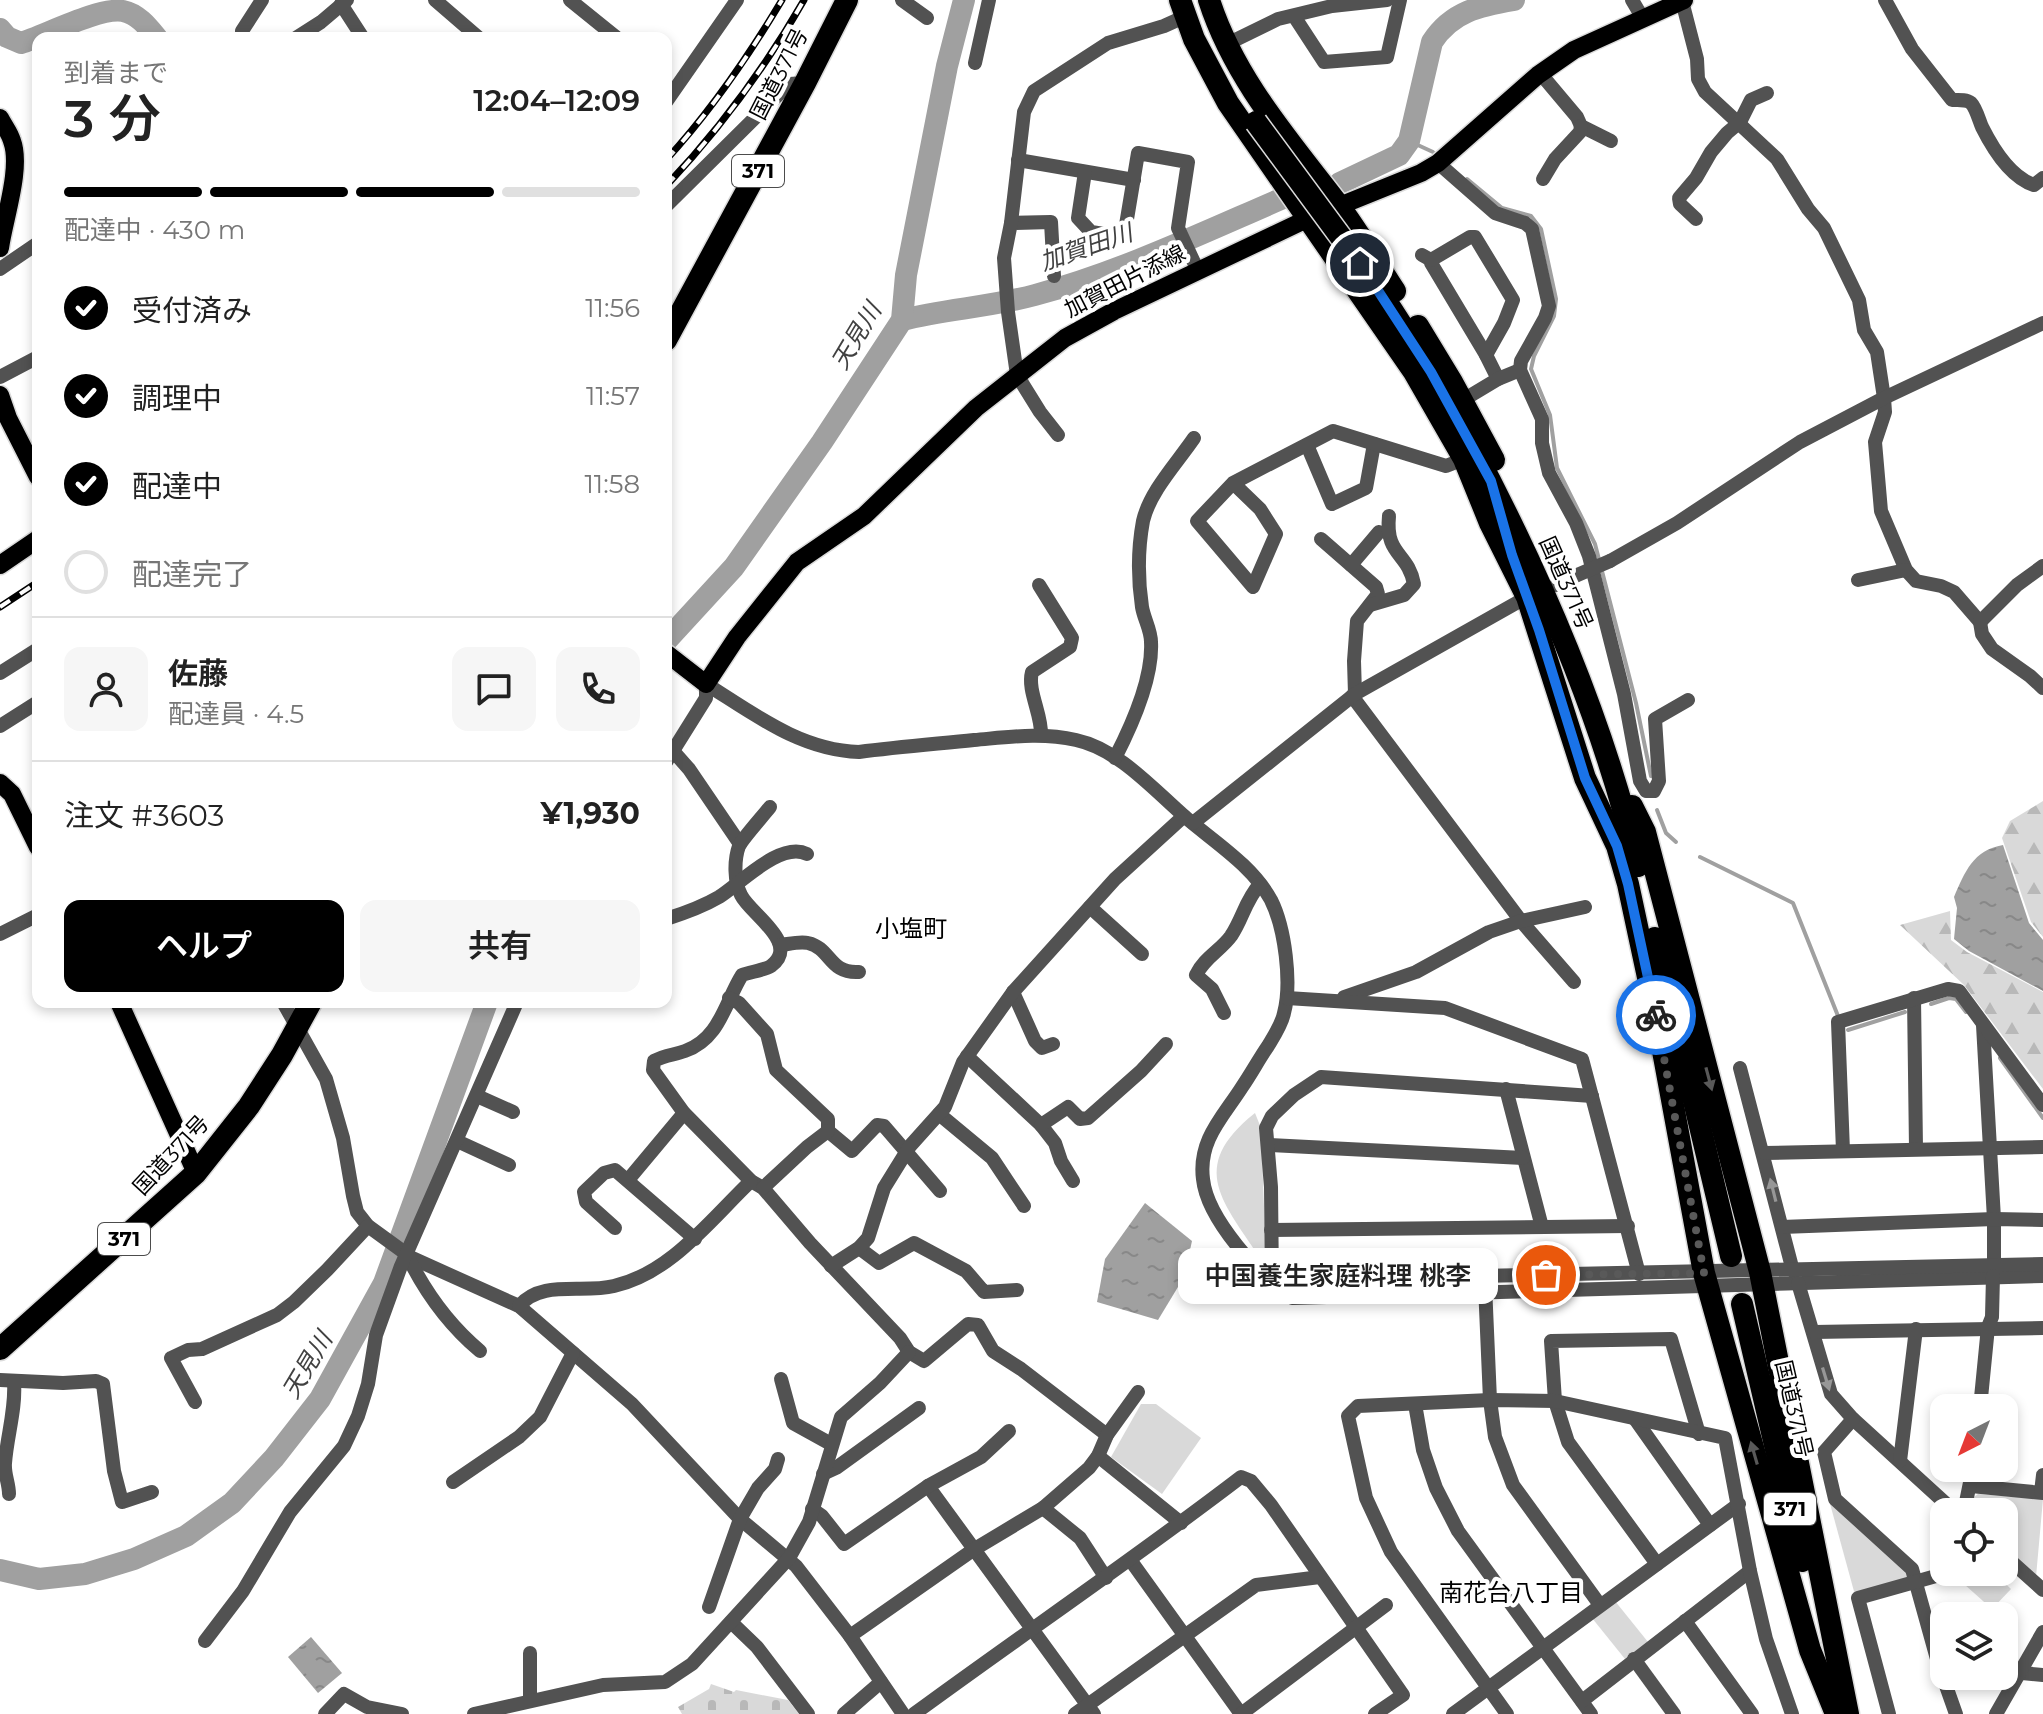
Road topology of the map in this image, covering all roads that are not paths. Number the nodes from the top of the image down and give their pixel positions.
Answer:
1 (262, 0) edge
2 (435, 0) edge
3 (570, 0) edge
4 (737, 0) edge
5 (847, 0) edge
6 (902, 0) edge
7 (989, 0) edge
8 (1209, 0) edge
9 (1387, 0) edge
10 (1400, 0) edge
11 (1632, 0) edge
12 (1683, 0) edge
13 (1885, 0) edge
14 (344, 2) edge
15 (1331, 3) edge
16 (1187, 6) edge
17 (1294, 16) junction
18 (1642, 17) junction
19 (927, 18) dead end
20 (242, 31) dead end
21 (305, 32) edge
22 (360, 32) edge
23 (472, 32) edge
24 (610, 32) edge
25 (1227, 44) junction
26 (975, 63) dead end
27 (1540, 73) junction
28 (672, 82) edge
29 (805, 83) junction
30 (678, 87) junction
31 (1767, 93) dead end
32 (672, 94) edge
33 (0, 118) edge
34 (1740, 122) junction
35 (1581, 126) junction
36 (1611, 141) dead end
37 (1018, 160) junction
38 (1438, 163) junction
39 (1085, 172) junction
40 (2043, 178) edge
41 (1543, 179) dead end
42 (1134, 180) junction
43 (672, 200) edge
44 (1339, 206) junction
45 (1307, 219) junction
46 (1696, 219) dead end
47 (1011, 223) junction
48 (32, 247) edge
49 (0, 248) edge
50 (1196, 266) junction
51 (0, 269) edge
52 (1054, 276) dead end
53 (2043, 323) edge
54 (672, 329) edge
55 (1486, 355) junction
56 (32, 360) edge
57 (1520, 370) junction
58 (1017, 375) junction
59 (0, 377) edge
60 (1498, 379) junction
61 (0, 395) edge
62 (1884, 398) junction
63 (1463, 400) junction
64 (1058, 435) dead end
65 (1194, 438) dead end
66 (1374, 444) junction
67 (1307, 445) junction
68 (1464, 459) junction
69 (32, 465) edge
70 (1491, 481) junction
71 (1233, 483) junction
72 (1389, 516) dead end
73 (1379, 532) dead end
74 (1321, 539) dead end
75 (32, 543) edge
76 (0, 565) edge
77 (1351, 565) junction
78 (2043, 566) edge
79 (1906, 570) junction
80 (1565, 580) junction
81 (1858, 580) dead end
82 (1039, 585) dead end
83 (1524, 590) junction
84 (1370, 605) junction
85 (1980, 622) junction
86 (1539, 630) junction
87 (32, 653) edge
88 (1581, 656) junction
89 (672, 658) edge
90 (0, 673) edge
91 (706, 684) junction
92 (2043, 688) edge
93 (1354, 695) junction
94 (1688, 700) dead end
95 (32, 706) edge
96 (1593, 718) junction
97 (0, 726) edge
98 (1041, 735) junction
99 (672, 751) edge
100 (672, 758) edge
101 (1115, 758) junction
102 (1610, 766) junction
103 (0, 783) edge
104 (770, 807) dead end
105 (1636, 812) junction
106 (1188, 820) junction
107 (32, 835) edge
108 (1631, 842) junction
109 (740, 844) junction
110 (807, 854) dead end
111 (737, 883) junction
112 (1260, 884) junction
113 (1090, 907) junction
114 (1585, 907) dead end
115 (672, 917) edge
116 (32, 918) edge
117 (1521, 921) junction
118 (0, 934) edge
119 (781, 945) junction
120 (1142, 954) dead end
121 (859, 972) dead end
122 (1574, 982) dead end
123 (1013, 992) junction
124 (729, 998) junction
125 (1287, 998) junction
126 (1914, 998) junction
127 (1336, 1000) junction
128 (122, 1008) edge
129 (287, 1008) edge
130 (308, 1008) edge
131 (514, 1008) edge
132 (1224, 1013) dead end
133 (1983, 1025) junction
134 (298, 1026) junction
135 (1053, 1044) dead end
136 (1166, 1044) dead end
137 (967, 1056) junction
138 (1740, 1068) dead end
139 (1506, 1089) junction
140 (477, 1096) junction
141 (1592, 1096) junction
142 (2043, 1105) edge
143 (513, 1112) dead end
144 (684, 1113) junction
145 (939, 1114) junction
146 (1041, 1125) junction
147 (828, 1131) junction
148 (457, 1141) junction
149 (1268, 1145) junction
150 (1990, 1147) junction
151 (2043, 1147) edge
152 (1916, 1148) junction
153 (1843, 1151) junction
154 (907, 1152) junction
155 (1764, 1153) junction
156 (1523, 1158) junction
157 (509, 1165) dead end
158 (196, 1173) junction
159 (628, 1180) junction
160 (1073, 1181) dead end
161 (757, 1184) junction
162 (940, 1191) dead end
163 (1024, 1206) dead end
164 (1994, 1219) junction
165 (2043, 1220) edge
166 (1628, 1226) junction
167 (1542, 1227) junction
168 (1782, 1227) junction
169 (615, 1228) dead end
170 (373, 1229) junction
171 (1271, 1230) junction
172 (695, 1239) junction
173 (859, 1248) junction
174 (406, 1254) junction
175 (1731, 1256) dead end
176 (2043, 1264) edge
177 (831, 1266) junction
178 (1993, 1270) junction
179 (1639, 1274) junction
180 (1484, 1276) junction
181 (2043, 1276) edge
182 (1760, 1277) junction
183 (1791, 1279) junction
184 (1705, 1280) junction
185 (1272, 1285) junction
186 (1017, 1290) dead end
187 (1485, 1292) junction
188 (1742, 1304) dead end
189 (519, 1306) junction
190 (1988, 1327) junction
191 (2043, 1328) edge
192 (1916, 1329) junction
193 (1814, 1332) junction
194 (0, 1349) edge
195 (480, 1351) dead end
196 (909, 1352) junction
197 (573, 1353) junction
198 (781, 1379) dead end
199 (7, 1381) edge
200 (1138, 1392) dead end
201 (1981, 1394) edge
202 (1490, 1400) junction
203 (1555, 1401) junction
204 (195, 1402) dead end
205 (1415, 1404) junction
206 (919, 1408) dead end
207 (1635, 1419) junction
208 (1853, 1419) junction
209 (1009, 1431) dead end
210 (1699, 1434) junction
211 (1107, 1435) junction
212 (831, 1444) junction
213 (1098, 1456) junction
214 (778, 1459) dead end
215 (1900, 1461) junction
216 (823, 1474) junction
217 (2043, 1475) edge
218 (453, 1482) dead end
219 (1971, 1482) edge
220 (928, 1486) junction
221 (1971, 1486) junction
222 (152, 1492) dead end
223 (2042, 1492) edge
224 (9, 1494) dead end
225 (1940, 1498) edge
226 (1968, 1498) edge
227 (1739, 1504) junction
228 (1043, 1508) junction
229 (812, 1509) junction
230 (740, 1519) junction
231 (1181, 1523) junction
232 (1710, 1525) junction
233 (973, 1550) junction
234 (789, 1558) junction
235 (1131, 1561) junction
236 (1657, 1564) junction
237 (2018, 1568) edge
238 (1750, 1571) junction
239 (1320, 1577) junction
240 (1106, 1578) junction
241 (1930, 1578) edge
242 (1917, 1581) junction
243 (2043, 1590) edge
244 (1386, 1605) dead end
245 (1600, 1605) junction
246 (709, 1607) dead end
247 (1685, 1621) junction
248 (731, 1622) junction
249 (1357, 1626) junction
250 (1031, 1628) junction
251 (2043, 1632) edge
252 (850, 1636) junction
253 (1185, 1637) junction
254 (205, 1641) dead end
255 (1543, 1649) junction
256 (530, 1653) dead end
257 (1634, 1659) junction
258 (2022, 1673) junction
259 (2043, 1675) edge
260 (881, 1682) junction
261 (1488, 1689) junction
262 (530, 1700) junction
263 (1582, 1701) junction
264 (1085, 1711) edge
265 (325, 1714) edge
266 (402, 1714) edge
267 (474, 1714) edge
268 (808, 1714) edge
269 (844, 1714) edge
270 (903, 1714) edge
271 (914, 1714) edge
272 (1241, 1714) edge
273 (1375, 1714) edge
274 (1453, 1714) edge
275 (1507, 1714) edge
276 (1591, 1714) edge
277 (1674, 1714) edge
278 (1752, 1714) edge
279 (1792, 1714) edge
280 (1836, 1714) edge
281 (1848, 1714) edge
282 (1889, 1714) edge
283 (1956, 1714) edge
284 (1996, 1714) edge

1 - 20 street
2 - 23 street
3 - 24 street
4 - 30 street
5 - 29 highway, 国道371号 / 371
6 - 19 street
7 - 26 street
8 - 25 highway, 371
9 - 15 street
10 - 17 street
11 - 18 street
12 - 18 main road, 加賀田片添線
12 - 34 street
13 - 40 street
14 - 21 street
14 - 22 street
15 - 17 street
16 - 37 street
16 - 45 highway, 371
16 - 70 highway, 国道371号 / 371, bridge
17 - 25 street
18 - 27 main road, 加賀田片添線
25 - 44 highway, 371
27 - 35 street
27 - 38 main road, 加賀田片添線
28 - 30 street
29 - 43 street
29 - 54 highway, 国道371号 / 371
30 - 32 street
31 - 34 street
33 - 49 main road
34 - 46 street
34 - 62 street
35 - 36 street
35 - 41 street
37 - 39 street
37 - 47 street
38 - 44 main road, 加賀田片添線
38 - 57 street
39 - 42 street
39 - 42 street
42 - 50 street
44 - 45 main road, 加賀田片添線
44 - 63 highway, 371
45 - 50 main road, 加賀田片添線
45 - 68 highway, 371
47 - 52 street
47 - 58 street
48 - 51 street
50 - 58 main road, 加賀田片添線
53 - 62 street
55 - 55 street
55 - 60 street
56 - 59 street
57 - 60 street
57 - 94 street
58 - 64 street
58 - 91 main road, 加賀田片添線
60 - 63 street
61 - 69 main road
62 - 79 street
62 - 80 street, bridge
63 - 80 highway, 371
65 - 101 street
66 - 67 street
66 - 67 street
66 - 68 street
67 - 71 street
68 - 83 highway, 371
70 - 83 highway
70 - 96 highway, 国道371号 / 371
71 - 71 street
72 - 84 street
73 - 77 street
74 - 77 street
75 - 76 main road
77 - 84 street
78 - 85 street
79 - 81 street
79 - 85 street
80 - 88 highway, 371
82 - 98 street
83 - 86 highway, 371
83 - 93 street
84 - 93 street
85 - 92 street
86 - 108 highway, 371
86 - 184 highway, 371
87 - 90 street
88 - 96 highway, 371
88 - 105 highway, 371
89 - 91 main road
91 - 98 street
91 - 99 street
93 - 106 street
93 - 117 street
95 - 97 street
96 - 102 highway, 国道371号 / 371
98 - 101 street
100 - 109 street
101 - 106 street
102 - 105 highway, 371
102 - 108 highway, 国道371号 / 371
103 - 107 main road
104 - 109 street
105 -> 182 highway, 371
106 - 112 street
106 - 113 street
108 - 175 highway, 国道371号 / 371
109 - 111 street
110 - 111 street
111 - 115 street
111 - 119 street
112 - 125 street
112 - 132 street
113 - 120 street
113 - 123 street
114 - 117 street
116 - 118 street
117 - 122 street
117 - 127 street
119 - 121 street
119 - 124 street
123 - 135 street
123 - 137 street
124 - 144 street
124 - 147 street
125 - 127 street
125 - 185 street
126 - 133 street
126 - 152 street
126 - 153 street
127 - 141 street
128 - 158 main road
129 - 134 street
130 - 134 highway, 国道371号 / 371
131 - 140 street
133 - 142 street
133 - 150 street
134 - 158 highway, 国道371号 / 371
134 - 170 street
136 - 146 street
137 - 145 street
137 - 146 street
138 - 155 street
139 - 141 street
139 - 149 street
139 - 156 street
140 - 143 street
140 - 148 street
141 - 166 street
144 - 159 street
144 - 161 street
145 - 154 street
145 - 163 street
146 - 160 street
147 - 154 street
147 - 161 street
148 - 157 street
148 - 174 street
149 - 156 street
149 - 171 street
150 - 151 street
150 - 152 street
150 - 164 street
152 - 153 street
153 - 155 street
154 - 162 street
154 - 173 street
168 -> 155 street
156 - 167 street
158 - 194 highway, 国道371号 / 371
159 - 169 street
159 - 172 street
161 - 172 street
161 - 177 street
164 - 165 street
164 - 168 street
164 - 178 street
166 - 167 street
166 - 179 street
167 - 171 street
168 - 183 street
170 - 174 street
170 - 204 street
171 - 185 street
172 - 189 street
173 - 177 street
173 - 186 street
174 - 189 street
174 - 195 street
174 - 254 street
176 - 178 street
177 - 196 street
178 - 181 street
178 - 183 street
178 - 190 street
179 - 180 street
179 - 184 street
180 - 185 street
180 - 187 street
182 - 183 street
182 - 184 street
182 - 281 highway, 371
183 - 193 street
184 - 187 street
280 -> 184 highway, 371
185 - 187 street
187 - 202 street
188 - 280 highway, 国道371号 / 371
189 - 197 street
190 - 191 street
190 - 192 street
190 - 201 street
192 - 193 street
192 - 215 street
193 -> 208 street
196 - 211 street
196 - 212 street
197 - 218 street
197 - 230 street
198 - 212 street
199 - 222 street
199 - 224 street
200 - 211 street
202 - 203 street
202 - 205 street
202 - 245 street
203 - 207 street
203 - 210 street
203 - 236 street
205 - 255 street
205 - 261 street
206 - 216 street
207 - 210 street
207 - 232 street
208 - 215 street
208 - 242 street
209 - 220 street
210 - 227 street
211 - 213 street
212 - 216 street
213 - 228 street
213 - 231 street
214 - 230 street
215 - 225 street
216 - 229 street
217 - 223 street
219 - 221 street
220 - 229 street
220 - 233 street
221 - 223 street
221 - 226 street
227 - 232 street
227 - 238 street
228 - 233 street
228 - 240 street
229 - 234 street
230 - 234 street
230 - 246 street
231 - 235 street
231 - 239 street
232 - 236 street
233 - 250 street
233 - 252 street
234 - 248 street
234 - 252 street
235 - 240 street
235 - 253 street
236 - 245 street
237 - 243 street
238 - 247 street
238 - 279 street
239 - 249 street
239 - 253 street
240 - 250 street
241 - 242 street
242 - 282 street
242 - 283 street
244 - 249 street
245 - 255 street
247 - 257 street
247 - 278 street
248 - 262 street
248 - 268 street
249 - 272 street
249 - 273 street
250 - 264 street
250 - 271 street
251 - 258 street
252 - 260 street
253 - 264 street
253 - 272 street
255 - 261 street
255 - 263 street
256 - 262 street
257 - 263 street
257 - 277 street
258 - 259 street
258 - 284 street
260 - 269 street
260 - 270 street
261 - 274 street
261 - 275 street
262 - 267 street
263 - 276 street
265 - 266 street

